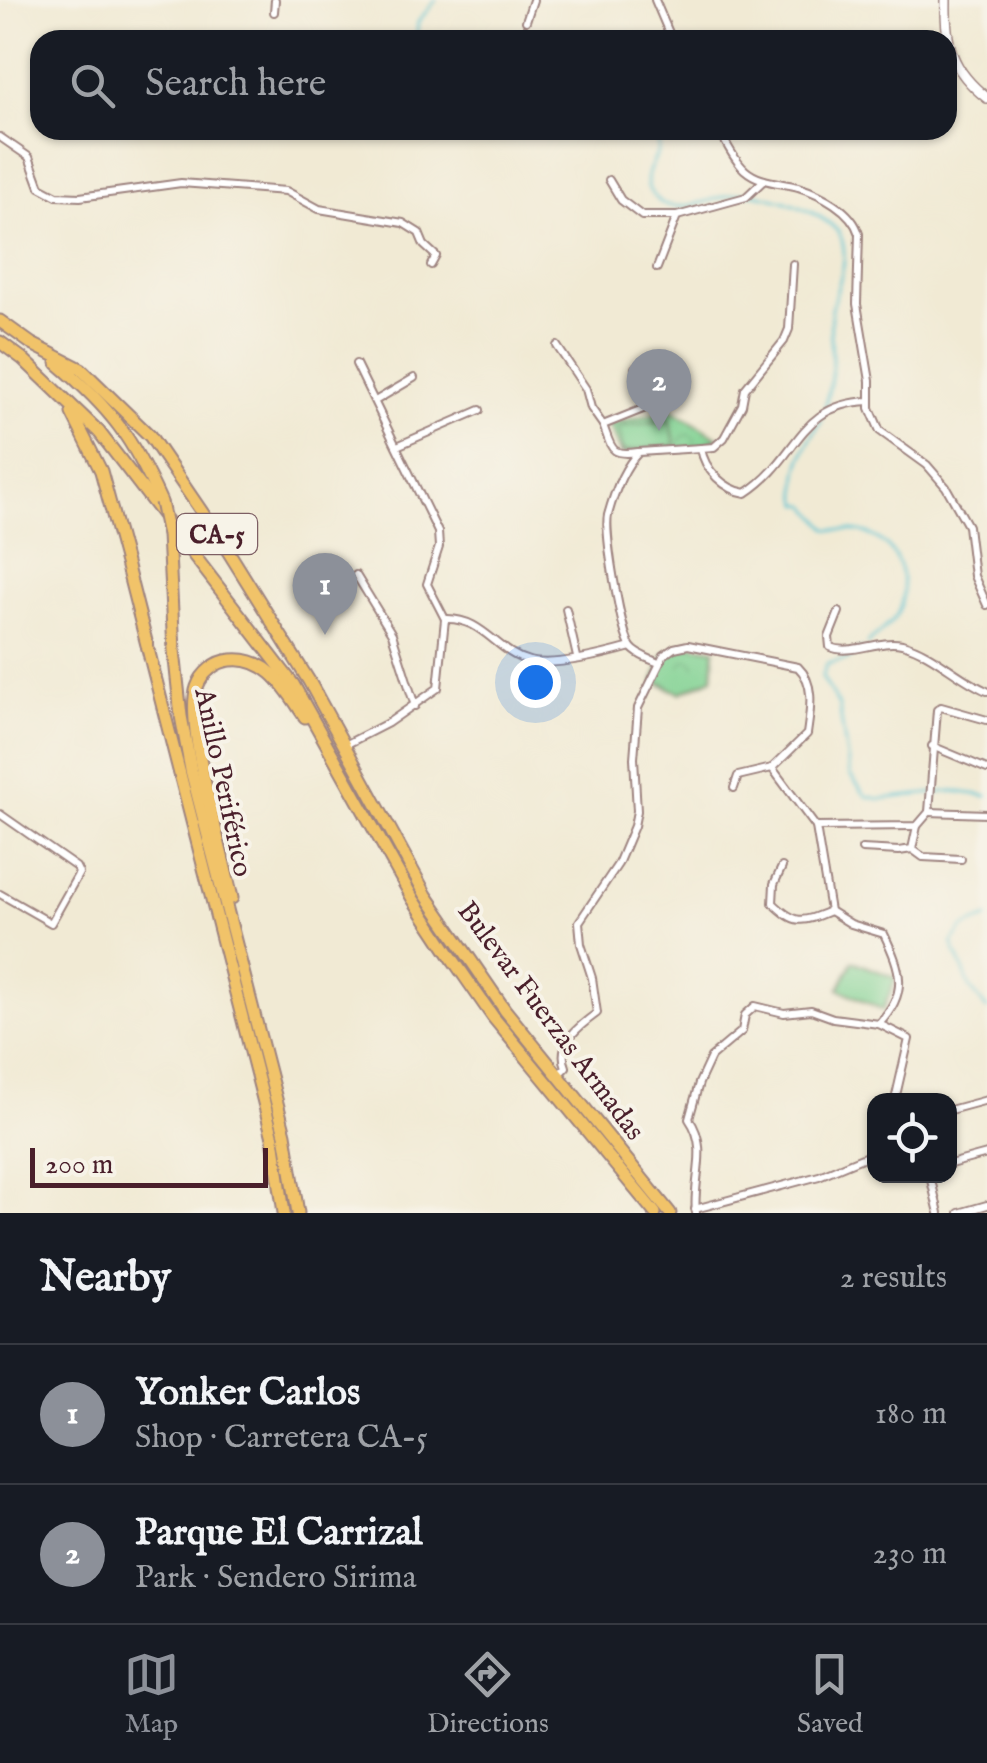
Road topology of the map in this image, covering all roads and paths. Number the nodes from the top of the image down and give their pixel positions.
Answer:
1 (275, 0) edge
2 (532, 0) edge
3 (655, 0) edge
4 (946, 0) edge
5 (274, 12) dead end
6 (526, 21) dead end
7 (668, 30) edge
8 (947, 30) edge
9 (957, 63) edge
10 (987, 98) edge
11 (0, 137) edge
12 (725, 140) edge
13 (609, 180) dead end
14 (764, 180) junction
15 (677, 216) junction
16 (793, 264) dead end
17 (431, 266) dead end
18 (657, 268) dead end
19 (0, 321) edge
20 (0, 342) edge
21 (32, 344) junction
22 (557, 346) dead end
23 (356, 364) dead end
24 (635, 368) dead end
25 (414, 378) dead end
26 (65, 401) junction
27 (870, 401) junction
28 (375, 402) junction
29 (480, 410) dead end
30 (602, 425) junction
31 (397, 446) junction
32 (702, 448) junction
33 (639, 452) junction
34 (356, 574) dead end
35 (987, 605) edge
36 (566, 609) dead end
37 (839, 612) dead end
38 (445, 619) junction
39 (632, 647) junction
40 (576, 657) junction
41 (658, 663) junction
42 (987, 691) edge
43 (415, 706) junction
44 (987, 720) edge
45 (345, 746) junction
46 (932, 746) junction
47 (772, 768) junction
48 (987, 769) edge
49 (734, 788) dead end
50 (929, 812) junction
51 (367, 814) junction
52 (987, 814) edge
53 (0, 815) edge
54 (917, 826) junction
55 (816, 827) junction
56 (912, 848) junction
57 (862, 849) dead end
58 (962, 860) dead end
59 (782, 867) dead end
60 (0, 894) edge
61 (830, 911) junction
62 (250, 1000) junction
63 (880, 1024) junction
64 (558, 1075) junction
65 (897, 1093) edge
66 (987, 1100) edge
67 (957, 1108) edge
68 (987, 1154) edge
69 (867, 1156) edge
70 (957, 1162) edge
71 (932, 1183) edge
72 (987, 1205) edge
73 (695, 1211) edge
74 (284, 1213) edge
75 (298, 1213) edge
76 (655, 1213) edge
77 (670, 1213) edge
78 (939, 1213) edge
79 (959, 1213) edge

1 - 5 street
2 - 6 street
3 - 7 street
4 - 8 street
9 - 10 street
11 - 17 street
12 - 14 street
13 - 15 street
14 - 15 street
14 - 27 street
15 - 18 street
16 - 32 street
19 - 21 highway, CA-5
20 - 26 highway, CA-5
21 - 45 highway, CA-5
21 - 62 highway, Anillo Periférico, bridge
22 - 30 street
23 - 28 street
24 - 30 street
25 - 28 street
26 - 51 highway, CA-5
26 - 74 highway, Anillo Periférico
27 - 32 street
27 - 35 street
28 - 31 street
29 - 31 street
30 - 33 street
31 - 38 street
32 - 33 street
33 - 39 street
34 - 43 street
36 - 40 street
37 - 42 street
38 - 40 street
38 - 43 street
39 - 40 street
39 - 41 street
41 - 47 street
41 - 64 street
43 - 45 street
44 - 46 street
45 - 64 highway, Bulevar Fuerzas Armadas / CA-5
46 - 48 street
46 - 50 street
47 - 49 street
47 - 55 street
50 - 52 street
50 - 54 street
51 - 62 highway
51 - 76 highway, Bulevar Fuerzas Armadas / CA-5
53 - 60 street
54 - 55 street
54 - 56 street
55 - 61 street
56 - 57 street
56 - 58 street
59 - 61 street
61 - 63 street
62 - 75 highway, Anillo Periférico
63 - 65 street
63 - 73 street
64 - 77 highway, Bulevar Fuerzas Armadas / CA-5
66 - 67 street
68 - 70 street
69 - 73 street
71 - 78 street
72 - 79 street

